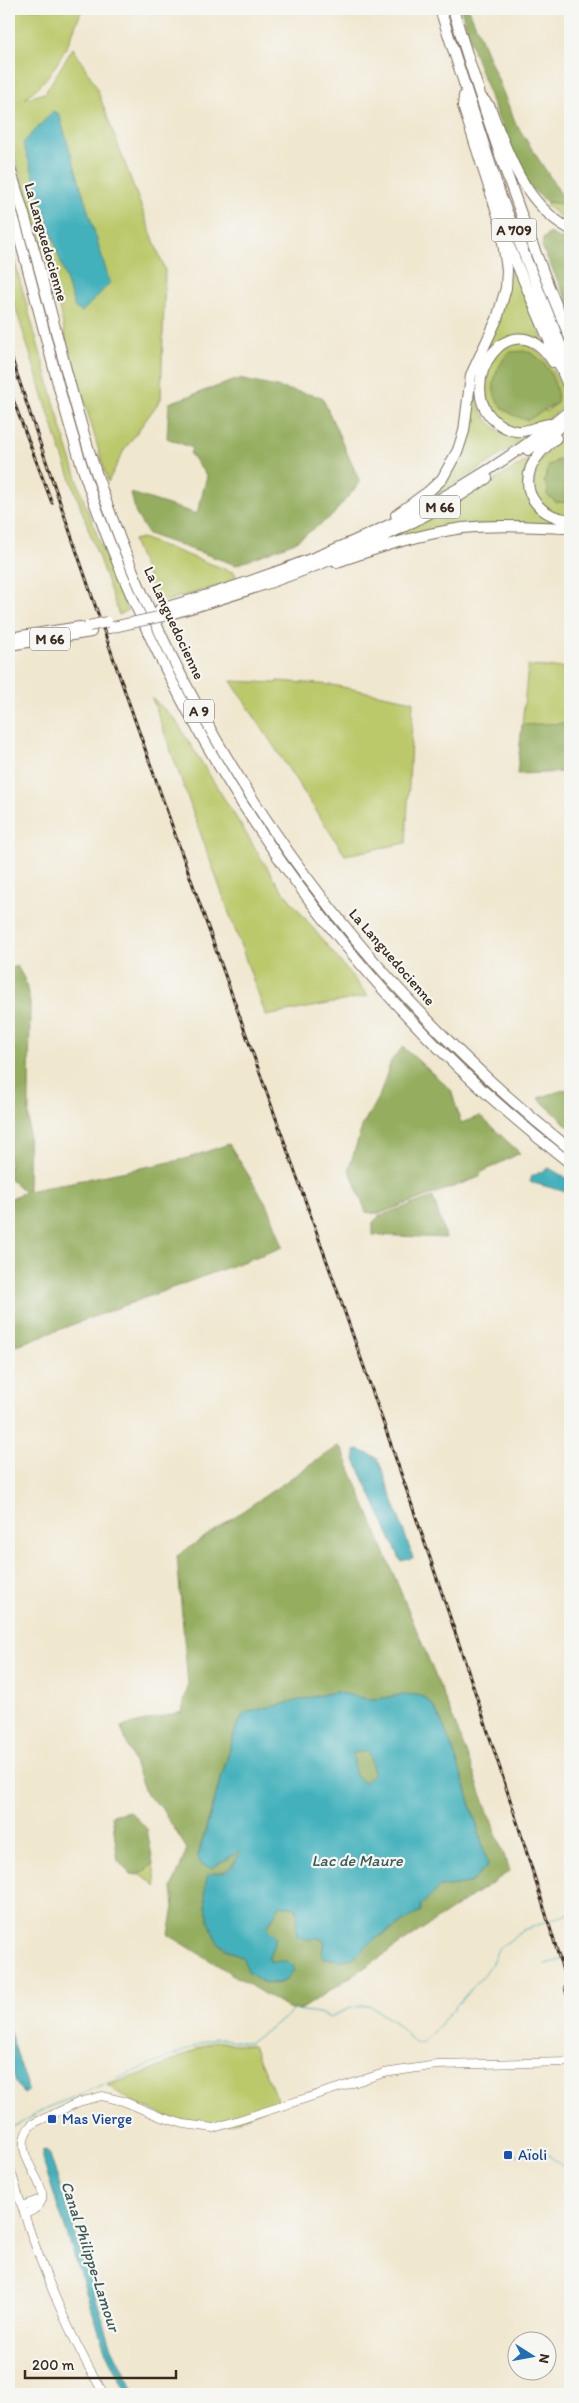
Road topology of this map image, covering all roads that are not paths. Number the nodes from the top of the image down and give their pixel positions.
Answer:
1 (440, 9) edge
2 (453, 9) edge
3 (465, 90) junction
4 (479, 94) junction
5 (9, 166) edge
6 (9, 202) edge
7 (500, 222) junction
8 (570, 229) edge
9 (570, 338) edge
10 (570, 368) edge
11 (569, 387) edge
12 (566, 419) edge
13 (570, 520) edge
14 (570, 528) edge
15 (373, 532) junction
16 (306, 568) junction
17 (161, 612) junction
18 (90, 629) junction
19 (9, 638) edge
20 (9, 645) edge
21 (570, 1149) edge
22 (570, 1163) edge
23 (570, 2062) edge
24 (9, 2164) edge
25 (24, 2210) junction
26 (104, 2394) edge

1 - 3 highway, A 709
2 - 4 highway, A 709
3 - 7 highway
3 - 10 highway, A 709
4 - 8 highway
4 - 9 highway, A 709
5 - 21 highway, La Languedocienne / A 9
6 - 22 highway, La Languedocienne / A 9
7 - 11 highway
7 - 15 highway
11 - 12 highway
12 - 13 highway
12 - 15 highway, M 66
12 - 16 highway, M 66
14 - 16 highway
15 - 17 highway, M 66
16 - 17 highway, M 66
17 - 18 highway, M 66, bridge
18 - 19 highway, M 66
18 - 20 highway, M 66
23 - 25 street
24 - 25 street
25 - 26 street

